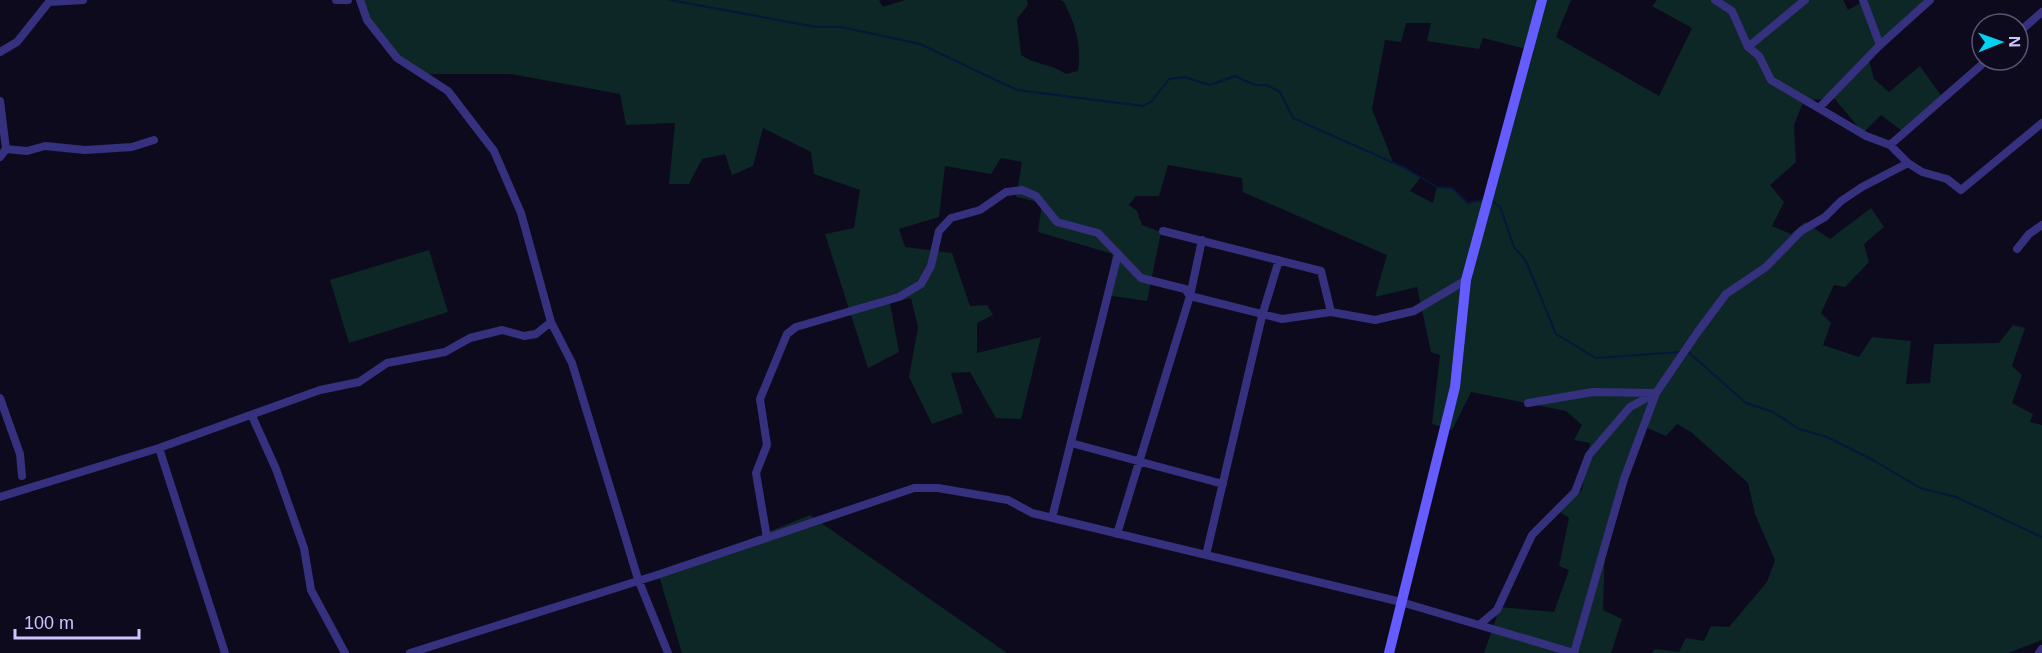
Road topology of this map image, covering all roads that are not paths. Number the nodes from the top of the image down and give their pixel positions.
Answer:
1 (83, 0) edge
2 (336, 0) edge
3 (348, 0) edge
4 (360, 0) edge
5 (1542, 0) edge
6 (1715, 0) edge
7 (1805, 0) edge
8 (1863, 0) edge
9 (1930, 0) edge
10 (2042, 12) edge
11 (2030, 22) edge
12 (1880, 45) junction
13 (1748, 47) junction
14 (0, 52) edge
15 (1973, 72) edge
16 (0, 101) edge
17 (1819, 108) junction
18 (2042, 123) edge
19 (153, 140) dead end
20 (1890, 145) junction
21 (6, 149) junction
22 (0, 157) edge
23 (1908, 163) junction
24 (2042, 225) edge
25 (1163, 231) dead end
26 (1202, 240) junction
27 (2017, 249) dead end
28 (1118, 254) junction
29 (1279, 260) junction
30 (1466, 280) junction
31 (1190, 296) junction
32 (1331, 312) junction
33 (1262, 316) junction
34 (551, 322) junction
35 (1656, 393) junction
36 (0, 398) edge
37 (1528, 403) dead end
38 (252, 416) junction
39 (1071, 443) junction
40 (159, 448) junction
41 (1139, 461) junction
42 (22, 476) dead end
43 (1223, 484) junction
44 (0, 497) edge
45 (1052, 518) junction
46 (1117, 534) junction
47 (767, 538) junction
48 (1206, 555) junction
49 (638, 579) junction
50 (1401, 602) junction
51 (1479, 625) junction
52 (2042, 649) edge
53 (225, 653) edge
54 (345, 653) edge
55 (410, 653) edge
56 (668, 653) edge
57 (1389, 653) edge
58 (1574, 653) edge
59 (2038, 653) edge

1 - 14 street
2 - 3 street
4 - 34 street
5 - 30 main road
6 - 13 street
7 - 13 street
8 - 12 street
9 - 12 street
10 - 11 street
12 - 17 street
13 - 17 street
15 - 20 street
16 - 21 street
17 - 20 street
18 - 23 street
19 - 21 street
20 - 23 street
21 - 22 street
23 - 35 street
24 - 27 street
25 - 26 street
26 - 29 street
26 - 31 street
28 - 31 street
28 - 39 street
28 - 47 street
29 - 32 street
29 - 33 street
30 - 32 street
30 - 50 main road
31 - 33 street
31 - 41 street
32 - 33 street
33 - 43 street
34 - 38 street
34 - 49 street
35 - 37 street
35 - 51 street
35 - 58 street
36 - 42 street
38 - 40 street
38 - 54 street
39 - 41 street
39 - 45 street
40 - 44 street
40 - 53 street
41 - 43 street
41 - 46 street
43 - 48 street
45 - 46 street
45 - 47 street
46 - 48 street
47 - 49 street
48 - 50 street
49 - 55 street
49 - 56 street
50 - 51 street
50 - 57 main road
51 - 58 street
52 - 59 street

